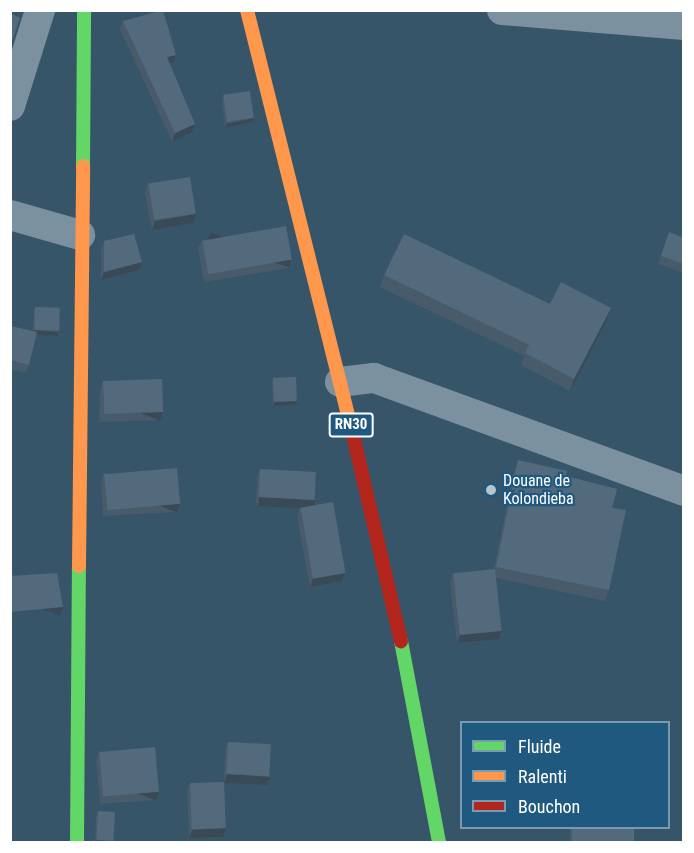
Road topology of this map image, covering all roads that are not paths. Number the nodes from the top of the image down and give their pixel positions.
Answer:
1 (40, 10) edge
2 (84, 10) edge
3 (247, 10) edge
4 (502, 10) edge
5 (684, 25) edge
6 (10, 106) edge
7 (10, 215) edge
8 (80, 235) junction
9 (340, 382) junction
10 (684, 491) edge
11 (77, 843) edge
12 (439, 843) edge

1 - 6 street
2 - 8 main road
3 - 9 main road, RN30
4 - 5 street
7 - 8 street
8 - 11 main road
9 - 10 street
9 - 12 main road, RN30

